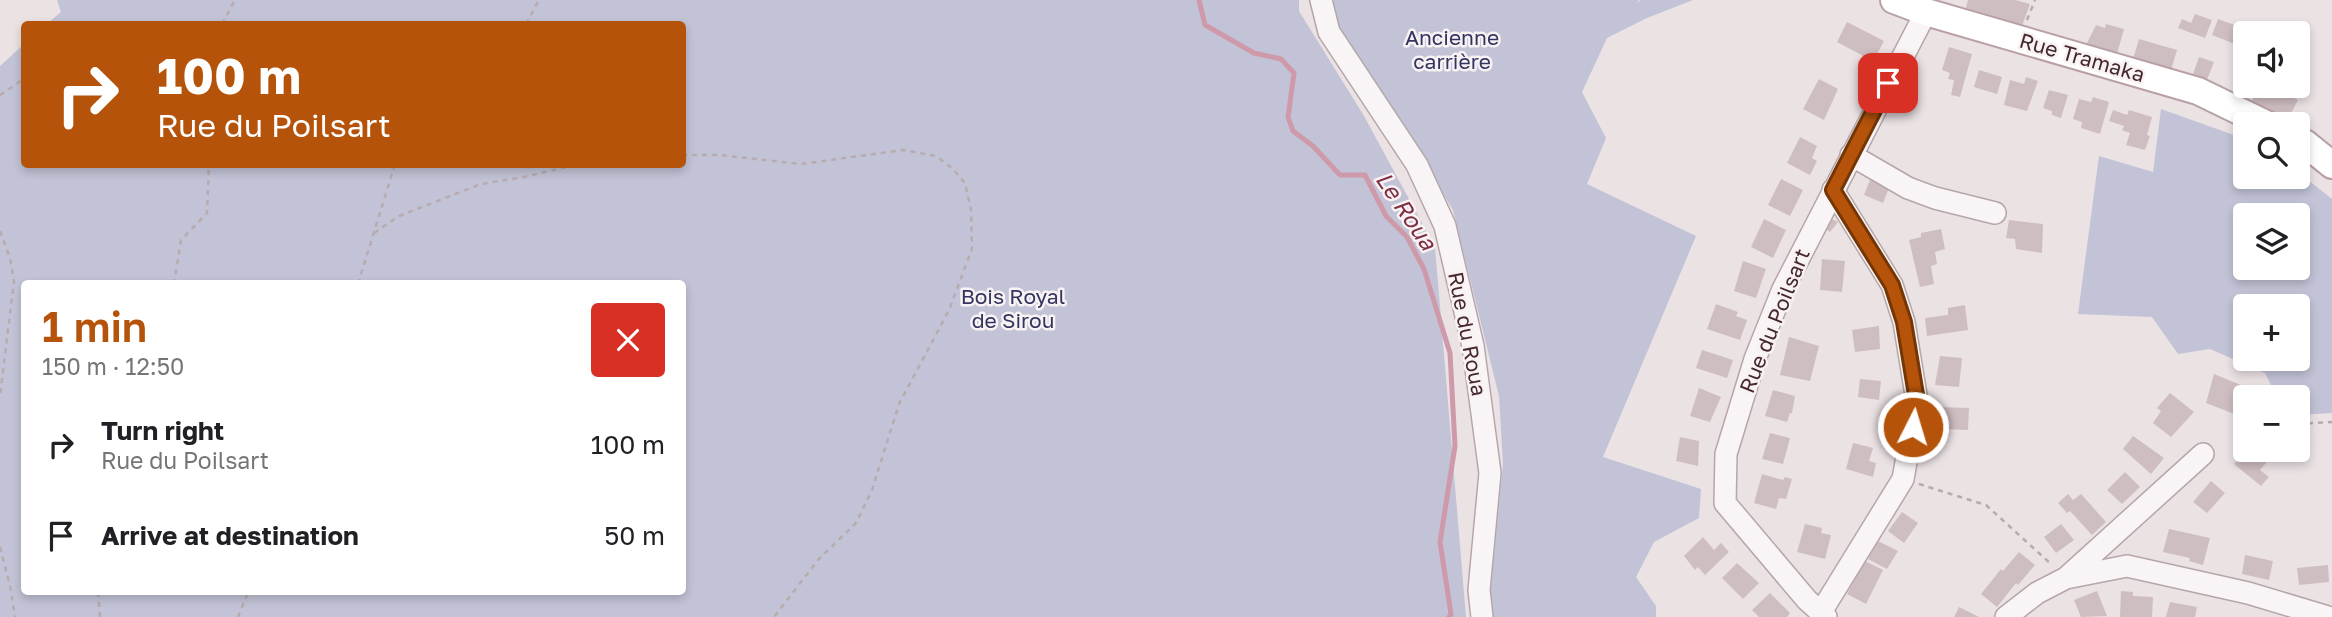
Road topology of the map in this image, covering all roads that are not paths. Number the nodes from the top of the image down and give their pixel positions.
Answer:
1 (1321, 0) edge
2 (1894, 0) edge
3 (1926, 12) junction
4 (2241, 112) edge
5 (2310, 147) edge
6 (1851, 155) junction
7 (2332, 165) edge
8 (1833, 190) junction
9 (1995, 212) dead end
10 (2203, 454) dead end
11 (2066, 578) junction
12 (1824, 614) edge
13 (1482, 617) edge
14 (2006, 617) edge
15 (2328, 617) edge

1 - 13 street, Rue du Roua
2 - 3 main road, Rue Tramaka
3 - 4 main road, Rue Tramaka
3 - 6 street, Rue du Poilsart
5 - 7 main road
6 - 8 street, Rue du Poilsart
6 - 9 street
8 - 12 street
8 - 12 street, Rue du Poilsart
10 - 11 street
11 - 14 street
11 - 15 street

